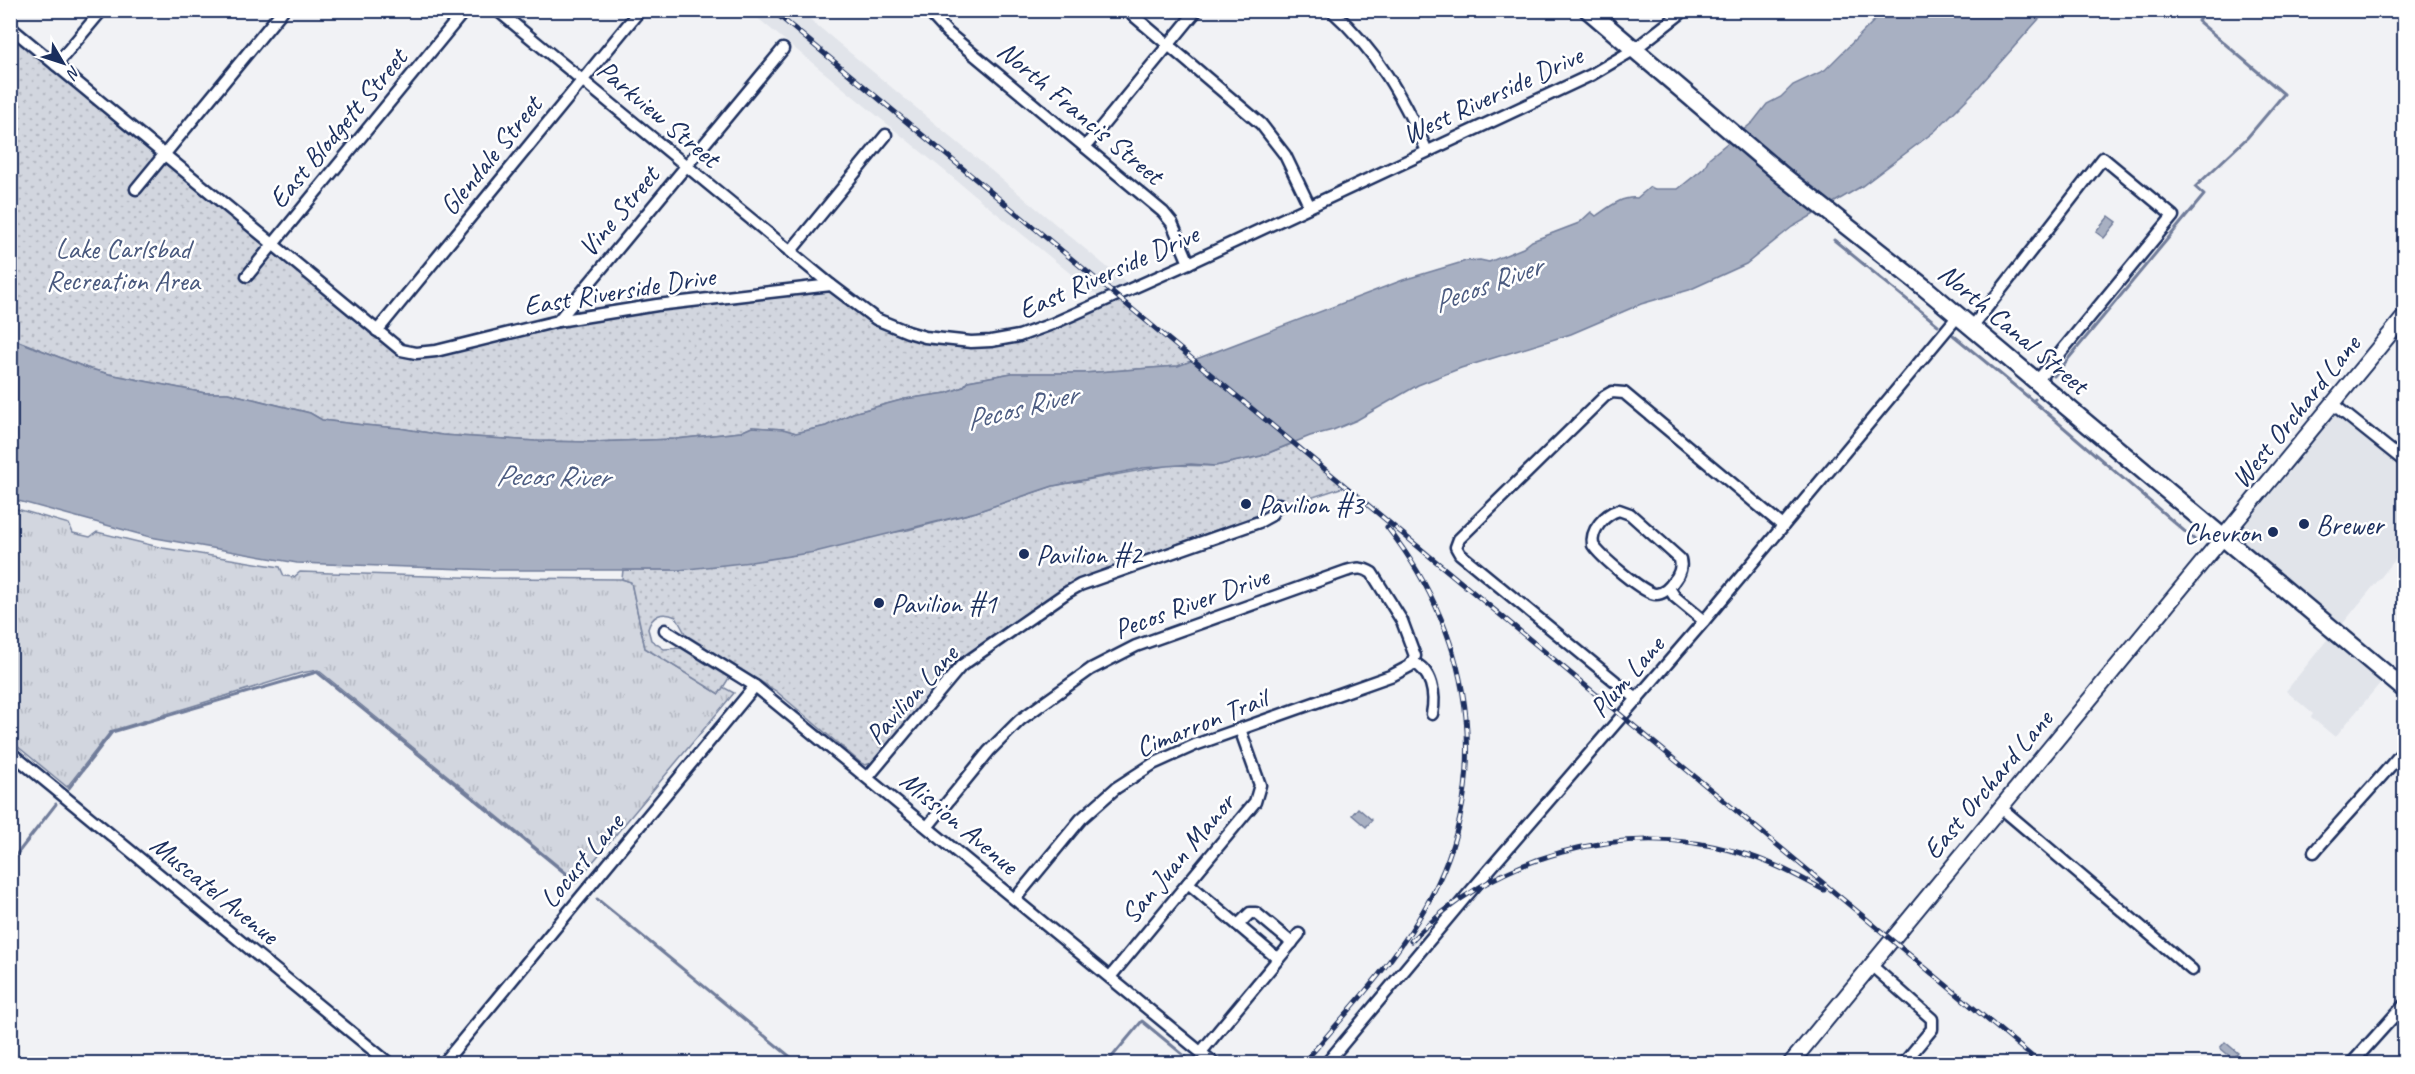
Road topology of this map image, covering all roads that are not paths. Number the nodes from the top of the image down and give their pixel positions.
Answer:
1 (102, 10) edge
2 (283, 10) edge
3 (465, 10) edge
4 (497, 10) edge
5 (640, 10) edge
6 (927, 10) edge
7 (1127, 10) edge
8 (1197, 10) edge
9 (1330, 10) edge
10 (1588, 10) edge
11 (1685, 10) edge
12 (10, 27) edge
13 (1169, 45) junction
14 (783, 49) dead end
15 (1635, 49) junction
16 (56, 66) junction
17 (582, 81) junction
18 (886, 135) dead end
19 (1085, 147) junction
20 (1427, 151) junction
21 (163, 154) junction
22 (686, 167) junction
23 (136, 189) dead end
24 (1309, 205) junction
25 (272, 244) junction
26 (790, 252) junction
27 (1189, 263) junction
28 (247, 276) dead end
29 (831, 285) junction
30 (1958, 316) junction
31 (2404, 317) edge
32 (558, 321) junction
33 (1972, 327) junction
34 (377, 331) junction
35 (2037, 381) junction
36 (2334, 405) junction
37 (2404, 461) edge
38 (1279, 504) dead end
39 (1783, 526) junction
40 (2224, 538) junction
41 (1669, 588) junction
42 (1704, 621) junction
43 (665, 630) dead end
44 (1412, 662) junction
45 (755, 686) junction
46 (2404, 689) edge
47 (1638, 700) junction
48 (1432, 714) dead end
49 (1240, 729) junction
50 (2404, 750) edge
51 (10, 752) edge
52 (868, 777) junction
53 (2000, 807) junction
54 (928, 826) junction
55 (2314, 852) dead end
56 (1188, 883) junction
57 (1015, 899) junction
58 (1238, 925) junction
59 (1278, 959) junction
60 (1871, 965) junction
61 (2192, 970) dead end
62 (1110, 977) junction
63 (2404, 1005) edge
64 (1202, 1052) junction
65 (390, 1064) edge
66 (444, 1064) edge
67 (1215, 1064) edge
68 (1326, 1064) edge
69 (1790, 1064) edge
70 (1903, 1064) edge
71 (2351, 1064) edge

1 - 16 street
2 - 21 street
3 - 25 street, East Blodgett Street
4 - 17 street, Parkview Street
5 - 17 street, Glendale Street
6 - 19 street, North Francis Street
7 - 13 street
8 - 13 street
9 - 20 street
10 - 15 main road, North Canal Street
11 - 15 street, West Riverside Drive
12 - 16 street, East Riverside Drive
13 - 19 street
13 - 24 street
14 - 22 street, Vine Street
15 - 20 street, West Riverside Drive
15 - 30 main road, North Canal Street
16 - 21 street, East Riverside Drive
17 - 22 street, Parkview Street
17 - 34 street, Glendale Street
18 - 26 street
19 - 27 street, North Francis Street
20 - 24 street, West Riverside Drive
21 - 23 street
21 - 25 street, East Riverside Drive
22 - 26 street, Parkview Street
22 - 32 street, Vine Street
24 - 27 street, East Riverside Drive
25 - 28 street, East Blodgett Street
25 - 34 street, East Riverside Drive
26 - 29 street, Parkview Street
27 - 29 street, East Riverside Drive
29 - 32 street, East Riverside Drive
30 - 33 main road, North Canal Street
30 - 39 street, Plum Lane
31 - 36 street, West Orchard Lane
32 - 34 street, East Riverside Drive
33 - 35 main road, North Canal Street
33 - 35 street
35 - 40 main road, North Canal Street
36 - 37 street
36 - 40 street, West Orchard Lane
38 - 52 street, Pavilion Lane
39 - 42 street, Plum Lane
39 - 47 street
40 - 46 main road, North Canal Street
40 - 53 street, East Orchard Lane
41 - 41 street
41 - 42 street
42 - 47 street, Plum Lane
43 - 45 street, Mission Avenue
44 - 48 street, Pecos River Drive
44 - 49 street, Cimarron Trail
44 - 54 street, Pecos River Drive
45 - 52 street, Mission Avenue
45 - 66 street, Locust Lane
47 - 68 street, Plum Lane
49 - 56 street, San Juan Manor
49 - 57 street, Cimarron Trail
50 - 55 street
51 - 65 street, Muscatel Avenue
52 - 54 street, Mission Avenue
53 - 60 street, East Orchard Lane
53 - 61 street
54 - 57 street, Mission Avenue
56 - 58 street
56 - 62 street, San Juan Manor
57 - 62 street, Mission Avenue
58 - 59 street
58 - 59 street
59 - 64 street
60 - 69 street, East Orchard Lane
60 - 70 street
62 - 64 street, Mission Avenue
63 - 71 street
64 - 67 street, Mission Avenue

